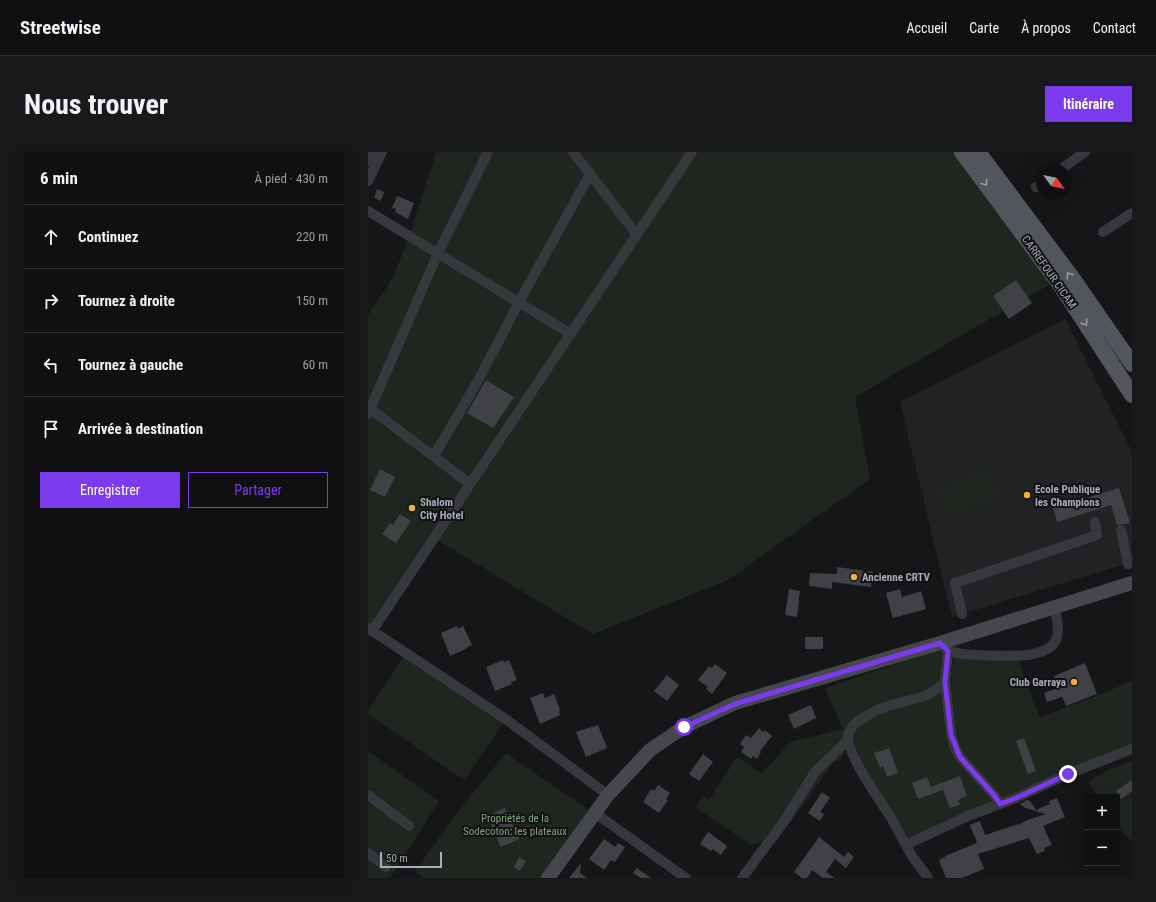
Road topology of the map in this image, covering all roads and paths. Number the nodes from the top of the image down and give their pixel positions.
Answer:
1 (372, 152) edge
2 (382, 152) edge
3 (488, 152) edge
4 (573, 152) edge
5 (692, 152) edge
6 (962, 152) edge
7 (978, 152) edge
8 (1085, 152) edge
9 (368, 161) edge
10 (1068, 164) edge
11 (590, 174) junction
12 (368, 181) edge
13 (368, 211) edge
14 (1132, 213) edge
15 (1103, 232) dead end
16 (637, 235) junction
17 (438, 253) junction
18 (519, 302) junction
19 (571, 334) junction
20 (1132, 364) edge
21 (1132, 395) edge
22 (369, 410) edge
23 (434, 456) junction
24 (470, 484) junction
25 (1094, 522) dead end
26 (1121, 530) dead end
27 (1128, 564) dead end
28 (1132, 583) edge
29 (1055, 607) junction
30 (962, 614) dead end
31 (370, 629) edge
32 (944, 647) junction
33 (945, 682) junction
34 (848, 740) junction
35 (1132, 749) edge
36 (368, 795) edge
37 (608, 795) junction
38 (1000, 804) junction
39 (595, 813) junction
40 (410, 826) dead end
41 (906, 845) junction
42 (368, 853) edge
43 (386, 867) dead end
44 (548, 878) edge
45 (686, 878) edge
46 (742, 878) edge
47 (928, 878) edge

1 - 9 street
2 - 12 street
3 - 17 street
4 - 11 street
5 - 16 street
6 -> 21 main road, CARREFOUR CICAM
20 -> 7 main road
8 - 10 street
11 - 16 street
11 - 18 street
13 - 17 street
14 - 15 street
16 - 19 street
17 - 18 street
17 - 22 street
18 - 19 street
18 - 23 street
19 - 24 street
22 - 23 street
23 - 24 street
24 - 31 street
25 - 30 street
26 - 27 street
28 - 29 street
29 - 32 street
29 - 32 street
31 - 37 street
32 - 33 street
32 - 37 street
33 - 34 street
33 - 38 street
34 - 41 street
34 - 46 street
35 - 38 street
36 - 40 street
37 - 39 street
38 - 41 street
39 - 44 street
39 - 45 street
41 - 47 street
42 - 43 street

